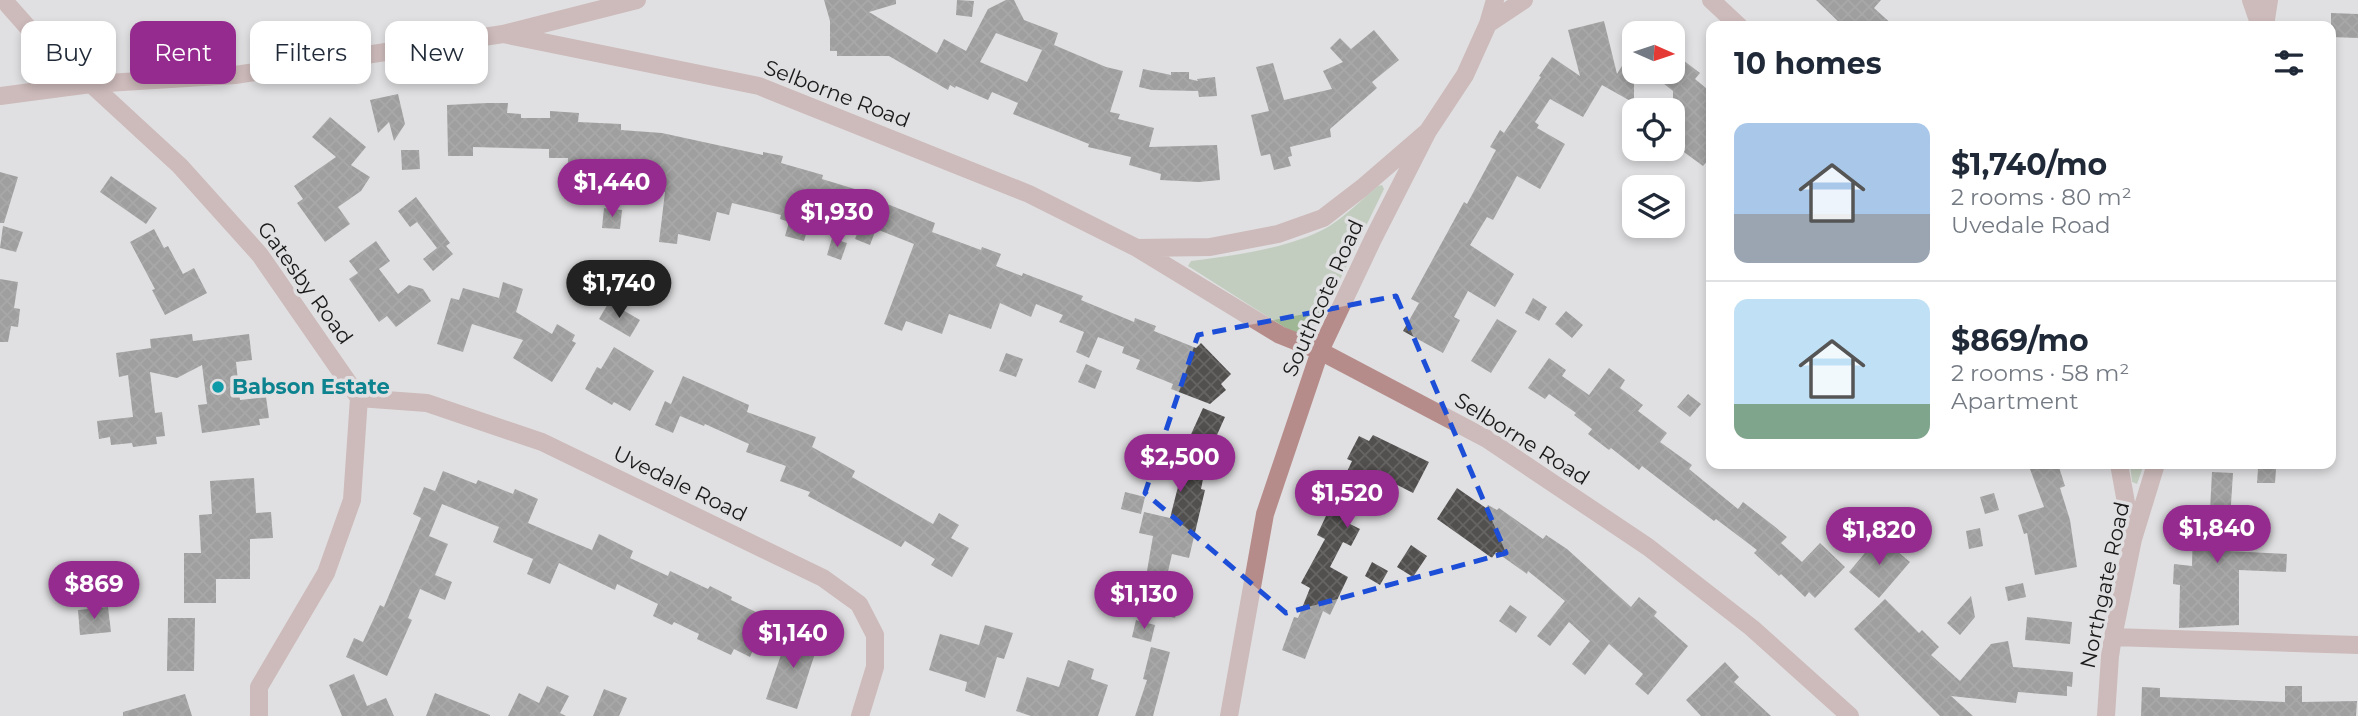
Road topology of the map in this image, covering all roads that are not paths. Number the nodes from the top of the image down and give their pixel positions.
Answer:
1 (6, 0) edge
2 (637, 0) edge
3 (1494, 0) edge
4 (1524, 0) edge
5 (1711, 0) edge
6 (2251, 0) edge
7 (2269, 0) edge
8 (22, 21) edge
9 (1734, 21) edge
10 (2261, 21) edge
11 (2264, 21) edge
12 (1488, 24) junction
13 (503, 34) junction
14 (116, 83) edge
15 (91, 84) joint
16 (0, 96) edge
17 (1429, 131) junction
18 (1138, 248) junction
19 (1320, 352) junction
20 (359, 398) junction
21 (2120, 469) edge
22 (2154, 469) edge
23 (2133, 539) junction
24 (2113, 637) junction
25 (2358, 645) edge
26 (259, 716) edge
27 (860, 716) edge
28 (1229, 716) edge
29 (1850, 716) edge
30 (2106, 716) edge

1 - 8 street, Gatesby Road
2 - 13 street
3 - 12 street, Southcote Road
4 - 12 street
5 - 9 street
6 - 10 street
7 - 11 street
12 - 17 street, Southcote Road
13 - 14 street
13 - 18 street, Selborne Road
15 - 16 street
15 - 20 street, Gatesby Road
17 - 18 street, Selborne Road
17 - 19 street, Southcote Road
18 - 19 street, Selborne Road
19 - 28 street, Southcote Road
19 - 29 street, Selborne Road
20 - 26 street
20 - 27 street, Uvedale Road
21 - 23 street
22 - 23 street, Northgate Road
23 - 24 street, Northgate Road
24 - 25 street
24 - 30 street, Northgate Road

